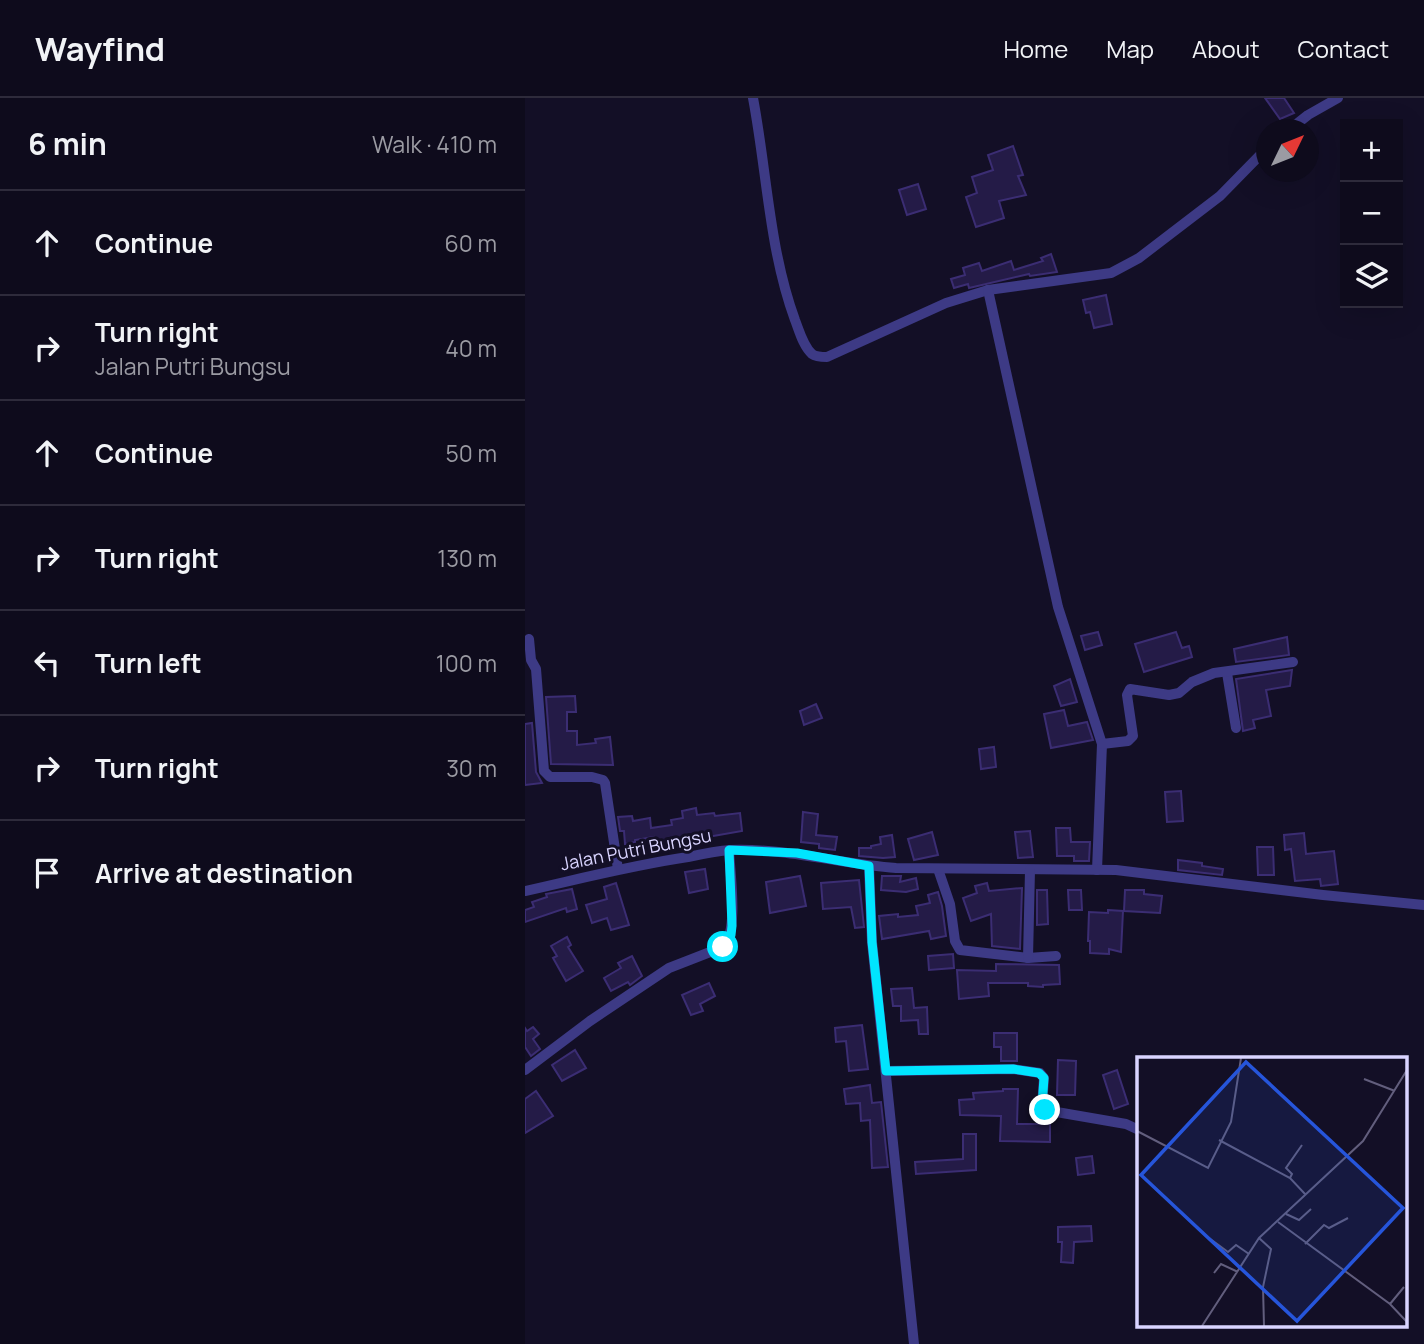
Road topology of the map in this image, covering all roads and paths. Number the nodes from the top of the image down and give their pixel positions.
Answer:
1 (753, 98) edge
2 (1338, 98) edge
3 (1303, 119) edge
4 (1256, 159) edge
5 (988, 290) junction
6 (529, 639) dead end
7 (1293, 662) dead end
8 (1227, 673) junction
9 (1235, 727) dead end
10 (1102, 744) junction
11 (729, 850) junction
12 (869, 866) junction
13 (618, 869) junction
14 (938, 869) junction
15 (1030, 870) junction
16 (1097, 870) junction
17 (525, 891) edge
18 (1424, 905) edge
19 (1056, 956) dead end
20 (1028, 958) junction
21 (525, 1070) edge
22 (886, 1071) junction
23 (1137, 1129) edge
24 (914, 1344) edge

1 - 5 street
2 - 3 street
4 - 5 street
5 - 10 street
6 - 13 street
7 - 8 street
8 - 9 street
8 - 10 street
10 - 16 street
11 - 12 street, Jalan Putri Bungsu
11 - 13 street, Jalan Putri Bungsu
11 - 21 street
12 - 14 street, Jalan Putri Bungsu
12 - 22 street
13 - 17 street, Jalan Putri Bungsu
14 - 15 street, Jalan Putri Bungsu
14 - 20 street
15 - 16 street, Jalan Putri Bungsu
15 - 20 street
16 - 18 street, Jalan Putri Bungsu
19 - 20 street
22 - 23 street
22 - 24 street

